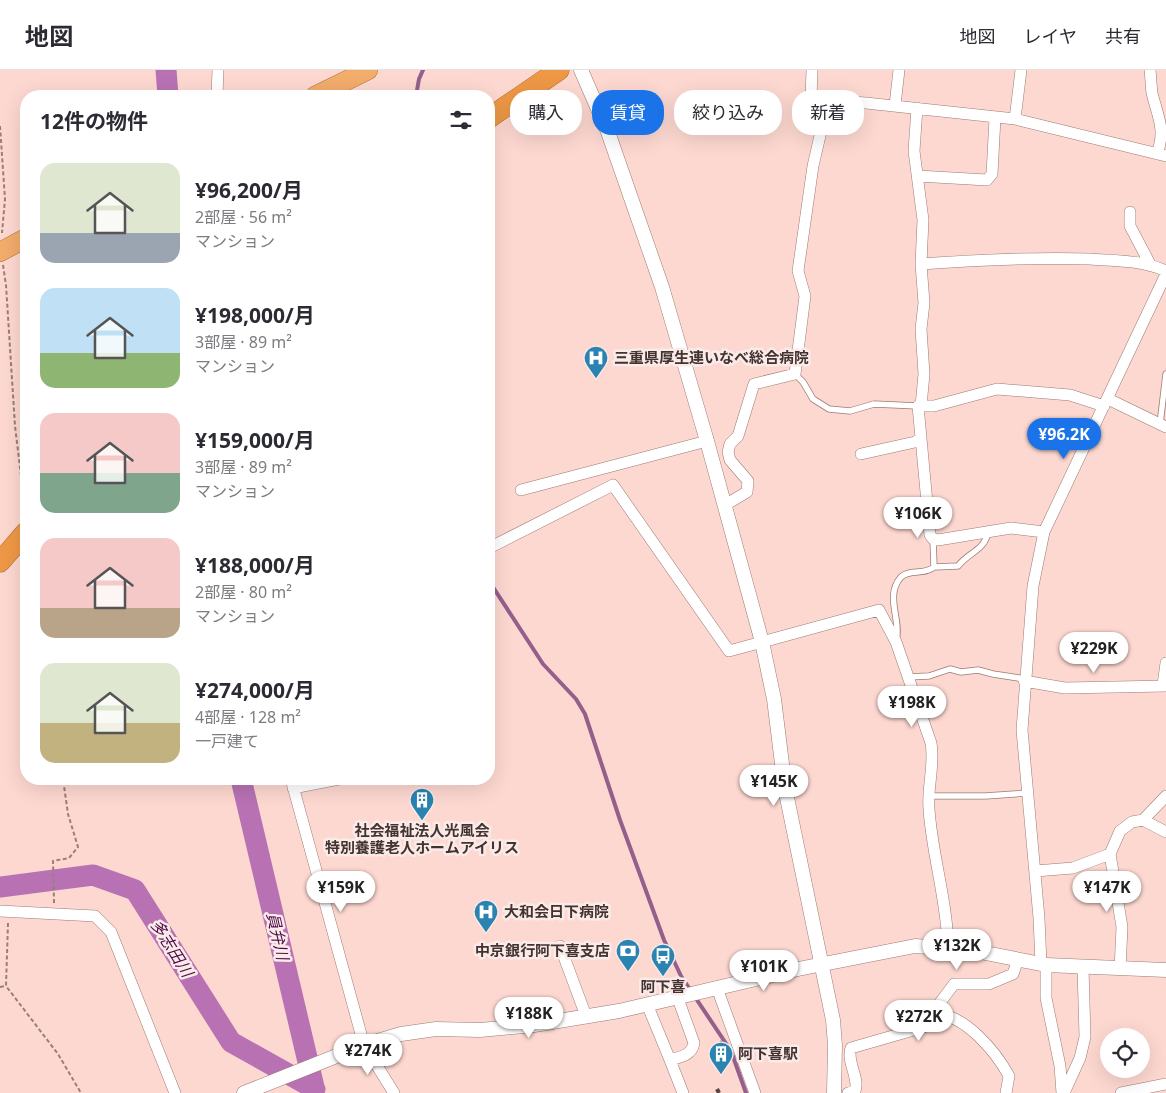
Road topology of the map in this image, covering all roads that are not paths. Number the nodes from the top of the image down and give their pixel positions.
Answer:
1 (218, 70) edge
2 (368, 70) edge
3 (559, 70) edge
4 (812, 70) edge
5 (899, 70) edge
6 (1022, 70) edge
7 (1150, 70) edge
8 (584, 71) edge
9 (217, 90) edge
10 (327, 90) edge
11 (811, 90) edge
12 (864, 103) edge
13 (895, 105) junction
14 (917, 108) junction
15 (495, 114) edge
16 (995, 118) junction
17 (1015, 119) junction
18 (820, 135) edge
19 (1162, 155) edge
20 (918, 176) junction
21 (1130, 212) dead end
22 (20, 241) edge
23 (0, 252) edge
24 (921, 264) junction
25 (1150, 264) junction
26 (1166, 272) edge
27 (795, 374) junction
28 (1166, 374) edge
29 (1106, 403) junction
30 (919, 406) junction
31 (1163, 426) edge
32 (920, 439) junction
33 (707, 441) junction
34 (861, 454) dead end
35 (521, 490) dead end
36 (725, 505) junction
37 (988, 532) junction
38 (1044, 532) junction
39 (20, 539) edge
40 (933, 539) junction
41 (495, 545) edge
42 (0, 562) edge
43 (934, 567) junction
44 (762, 642) junction
45 (896, 642) junction
46 (1166, 663) edge
47 (907, 677) junction
48 (1025, 680) junction
49 (1164, 686) edge
50 (293, 785) edge
51 (1027, 793) junction
52 (930, 796) junction
53 (1166, 796) edge
54 (1143, 820) junction
55 (1166, 832) edge
56 (1110, 854) junction
57 (1034, 871) junction
58 (4, 911) edge
59 (560, 946) dead end
60 (948, 947) junction
61 (1018, 959) junction
62 (1044, 964) junction
63 (822, 965) junction
64 (1083, 968) junction
65 (1120, 969) junction
66 (1166, 970) edge
67 (717, 988) junction
68 (688, 994) junction
69 (648, 1004) junction
70 (934, 1014) junction
71 (586, 1016) junction
72 (364, 1045) junction
73 (670, 1060) junction
74 (1166, 1084) edge
75 (1140, 1091) edge
76 (175, 1093) edge
77 (244, 1093) edge
78 (394, 1093) edge
79 (683, 1093) edge
80 (755, 1093) edge
81 (840, 1093) edge
82 (1006, 1093) edge
83 (1063, 1093) edge
84 (1121, 1093) edge

1 - 9 street
2 - 10 highway
3 - 15 highway
4 - 11 street
5 - 13 street
6 - 17 street
7 - 19 street
8 - 33 street
12 - 13 street
13 - 14 street
14 - 16 street
14 - 20 street
16 - 17 street
16 - 20 street
17 - 19 street
18 - 27 street
20 - 24 street
21 - 25 street
22 - 23 highway
24 - 25 street
24 - 30 street
25 - 26 street
26 - 29 street
27 - 30 lane
27 - 36 street
28 - 31 lane
29 - 30 street
29 - 31 street
29 - 38 street
30 - 32 street
32 - 34 street
32 - 40 street
33 - 35 street
33 - 36 street
36 - 44 street
37 - 38 street
37 - 40 street
37 - 43 lane
38 - 48 street
39 - 42 highway
40 - 43 lane
41 - 44 street
43 - 45 lane
44 - 45 street
44 - 63 street
45 - 47 street
46 - 49 street
47 - 48 lane
47 - 52 street
48 - 49 street
48 - 51 street
50 - 72 street
51 - 52 lane
51 - 57 street
52 - 60 street
53 - 54 street
54 - 55 street
54 - 56 street
56 - 57 street
56 - 65 street
57 - 62 street
58 - 76 street
59 - 71 street
60 - 61 street
60 - 63 street
61 - 62 street
61 - 70 street
62 - 64 street
62 - 83 street
63 - 67 street
63 - 81 street
64 - 65 street
64 - 83 street
65 - 66 street
67 - 68 street
67 - 80 street
68 - 69 street
68 - 73 street
69 - 71 street
69 - 73 street
70 - 81 street
70 - 82 street
71 - 72 street
72 - 77 street
72 - 78 street
73 - 79 street
74 - 75 street
75 - 84 street

